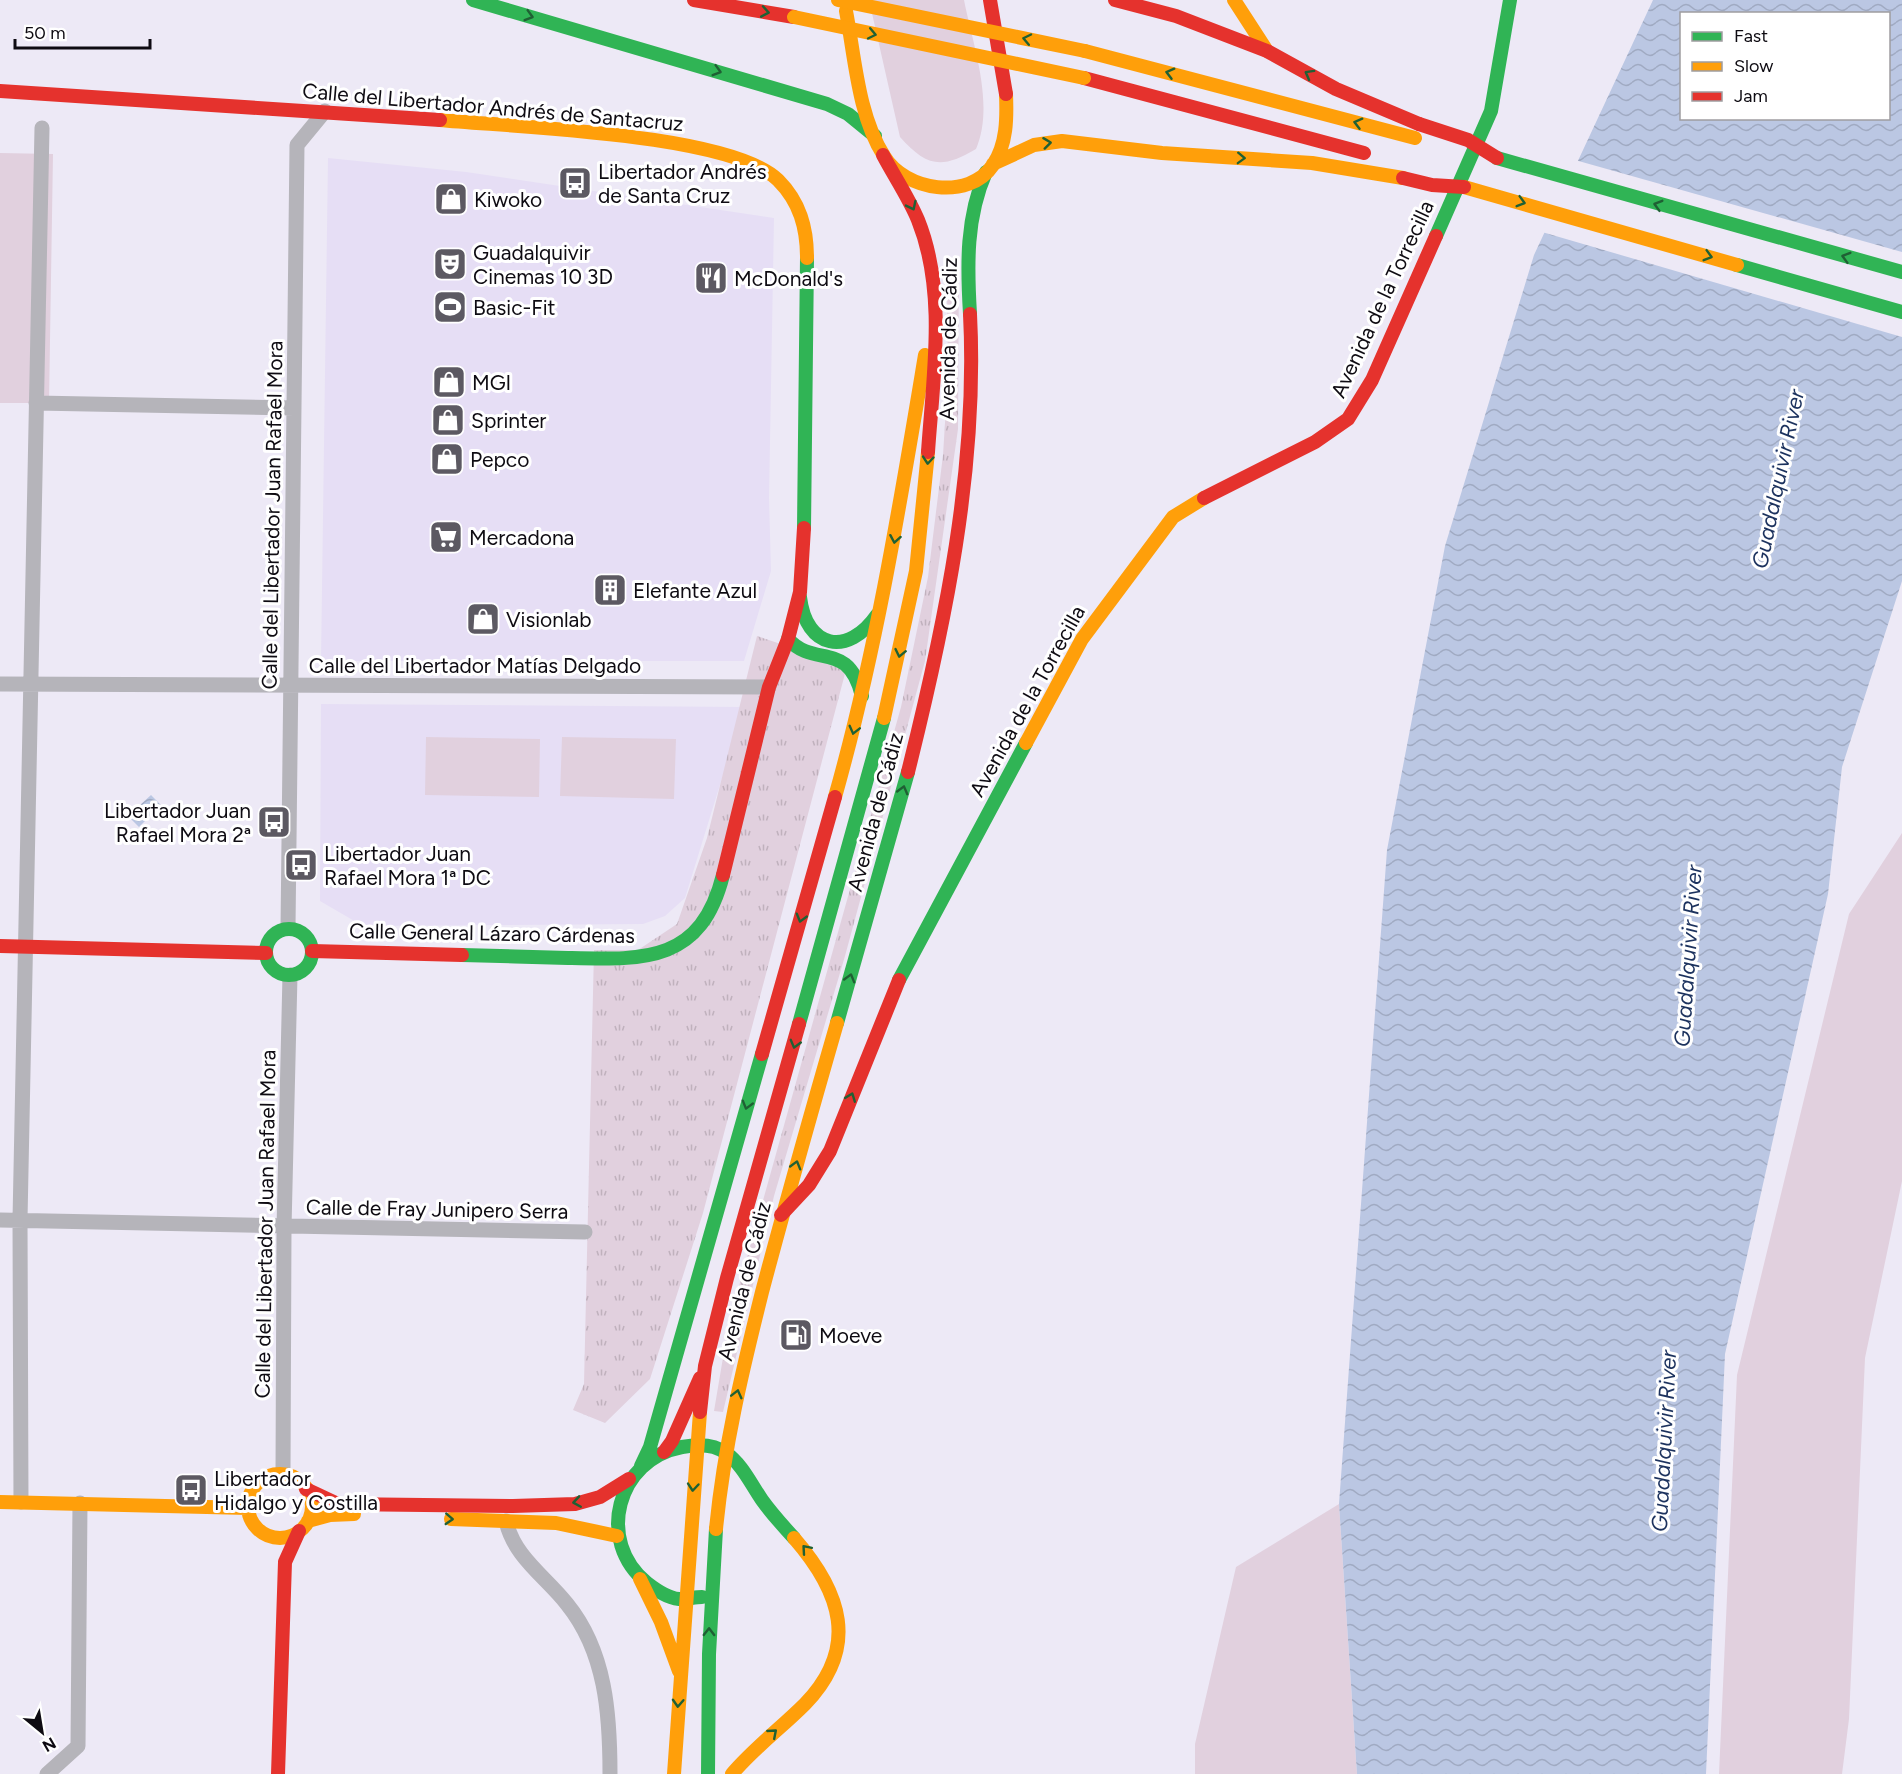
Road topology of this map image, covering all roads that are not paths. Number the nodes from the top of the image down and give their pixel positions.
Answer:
1 (473, 0) edge
2 (694, 0) edge
3 (838, 0) edge
4 (844, 0) edge
5 (990, 0) edge
6 (1115, 0) edge
7 (1234, 0) edge
8 (1510, 0) edge
9 (1267, 51) junction
10 (0, 91) edge
11 (325, 111) junction
12 (42, 128) dead end
13 (875, 136) junction
14 (883, 155) junction
15 (1376, 156) dead end
16 (1497, 158) junction
17 (1407, 164) dead end
18 (989, 168) junction
19 (1464, 187) junction
20 (1902, 272) edge
21 (933, 274) junction
22 (1902, 312) edge
23 (36, 403) junction
24 (294, 408) junction
25 (800, 592) junction
26 (883, 601) junction
27 (788, 637) junction
28 (818, 638) junction
29 (812, 651) junction
30 (0, 684) edge
31 (31, 684) junction
32 (291, 685) junction
33 (769, 687) junction
34 (862, 696) junction
35 (765, 703) junction
36 (288, 928) junction
37 (699, 928) joint
38 (0, 946) edge
39 (26, 947) junction
40 (312, 951) junction
41 (266, 952) junction
42 (290, 975) junction
43 (775, 1010) junction
44 (772, 1126) junction
45 (781, 1215) junction
46 (0, 1220) edge
47 (21, 1220) junction
48 (284, 1228) junction
49 (585, 1232) dead end
50 (705, 1366) junction
51 (696, 1446) junction
52 (664, 1452) junction
53 (724, 1452) junction
54 (641, 1466) junction
55 (283, 1474) junction
56 (630, 1479) junction
57 (306, 1489) junction
58 (0, 1502) edge
59 (21, 1502) junction
60 (80, 1503) junction
61 (248, 1508) junction
62 (506, 1521) junction
63 (303, 1526) junction
64 (269, 1536) junction
65 (617, 1536) junction
66 (285, 1562) junction
67 (638, 1575) junction
68 (710, 1589) junction
69 (684, 1598) junction
70 (680, 1675) junction
71 (47, 1774) edge
72 (278, 1774) edge
73 (610, 1774) edge
74 (674, 1774) edge
75 (708, 1774) edge
76 (732, 1774) edge

1 -> 13 main road
2 -> 15 main road, bridge
16 -> 3 main road, bridge
4 - 13 main road, Avenida de Cádiz
5 - 18 main road, Avenida de Cádiz
6 - 9 main road
7 - 9 main road
45 -> 8 main road, Avenida de la Torrecilla
16 -> 9 main road, bridge
10 - 11 main road, Calle del Libertador Andrés de Santacruz
11 - 24 street, Calle del Libertador Juan Rafael Mora
11 - 25 main road, Calle del Libertador Andrés de Santacruz
12 - 23 street
13 - 14 main road, Avenida de Cádiz
14 - 18 main road
14 -> 21 main road, Avenida de Cádiz
20 -> 16 main road
17 - 19 main road
18 -> 19 main road, bridge
45 -> 18 main road, Avenida de Cádiz
19 -> 22 main road
21 -> 26 main road, Avenida de Cádiz
21 -> 44 main road, Avenida de Cádiz
23 - 24 street
23 - 31 street
24 - 32 street, Calle del Libertador Juan Rafael Mora
25 - 27 main road, Calle del Libertador Andrés de Santacruz
25 - 28 main road
26 - 28 main road
26 - 34 main road, Avenida de Cádiz
27 - 28 main road
27 - 29 main road
27 - 33 main road, Calle del Libertador Andrés de Santacruz
29 - 34 main road
29 - 35 main road
30 - 31 street, Calle del Libertador Matías Delgado
31 - 32 street, Calle del Libertador Matías Delgado
31 - 39 street
32 - 33 street, Calle del Libertador Matías Delgado
32 - 36 street, Calle del Libertador Juan Rafael Mora
33 - 35 main road, Calle del Libertador Andrés de Santacruz
34 -> 43 main road, Avenida de Cádiz
35 - 37 main road, Calle del Libertador Andrés de Santacruz
36 - 40 main road
36 - 41 main road
37 - 40 main road, Calle General Lázaro Cárdenas
38 - 39 main road
39 - 41 main road
39 - 47 street
40 - 42 main road
41 - 42 main road
42 - 48 street, Calle del Libertador Juan Rafael Mora
43 - 44 main road, Avenida de Cádiz
43 -> 54 main road, Avenida de Cádiz
44 - 50 main road, Avenida de Cádiz
53 -> 45 main road, Avenida de Cádiz
46 - 47 street, Calle de Fray Junipero Serra
47 - 48 street, Calle de Fray Junipero Serra
47 - 59 street
48 - 49 street, Calle de Fray Junipero Serra
48 - 55 street, Calle del Libertador Juan Rafael Mora
50 - 51 main road, Avenida de Cádiz
50 - 52 main road, Avenida de Cádiz
51 - 52 main road
51 - 53 main road
51 -> 69 main road, Avenida de Cádiz
52 - 54 main road
53 - 68 main road, Avenida de Cádiz
76 -> 53 main road
54 - 56 main road
55 - 57 main road
55 - 61 main road
56 -> 57 main road
56 - 65 main road
57 - 63 main road
58 - 59 main road
59 - 60 main road
60 - 61 main road
60 - 71 street
61 - 64 main road
63 -> 62 main road
62 - 65 main road
62 - 73 street
63 - 64 main road
63 - 66 main road
64 - 66 main road
65 - 67 main road
66 - 72 main road
67 - 69 main road
67 - 70 main road
68 - 69 main road
75 -> 68 main road, Avenida de Cádiz
69 - 70 main road, Avenida de Cádiz
70 -> 74 main road, Avenida de Cádiz

